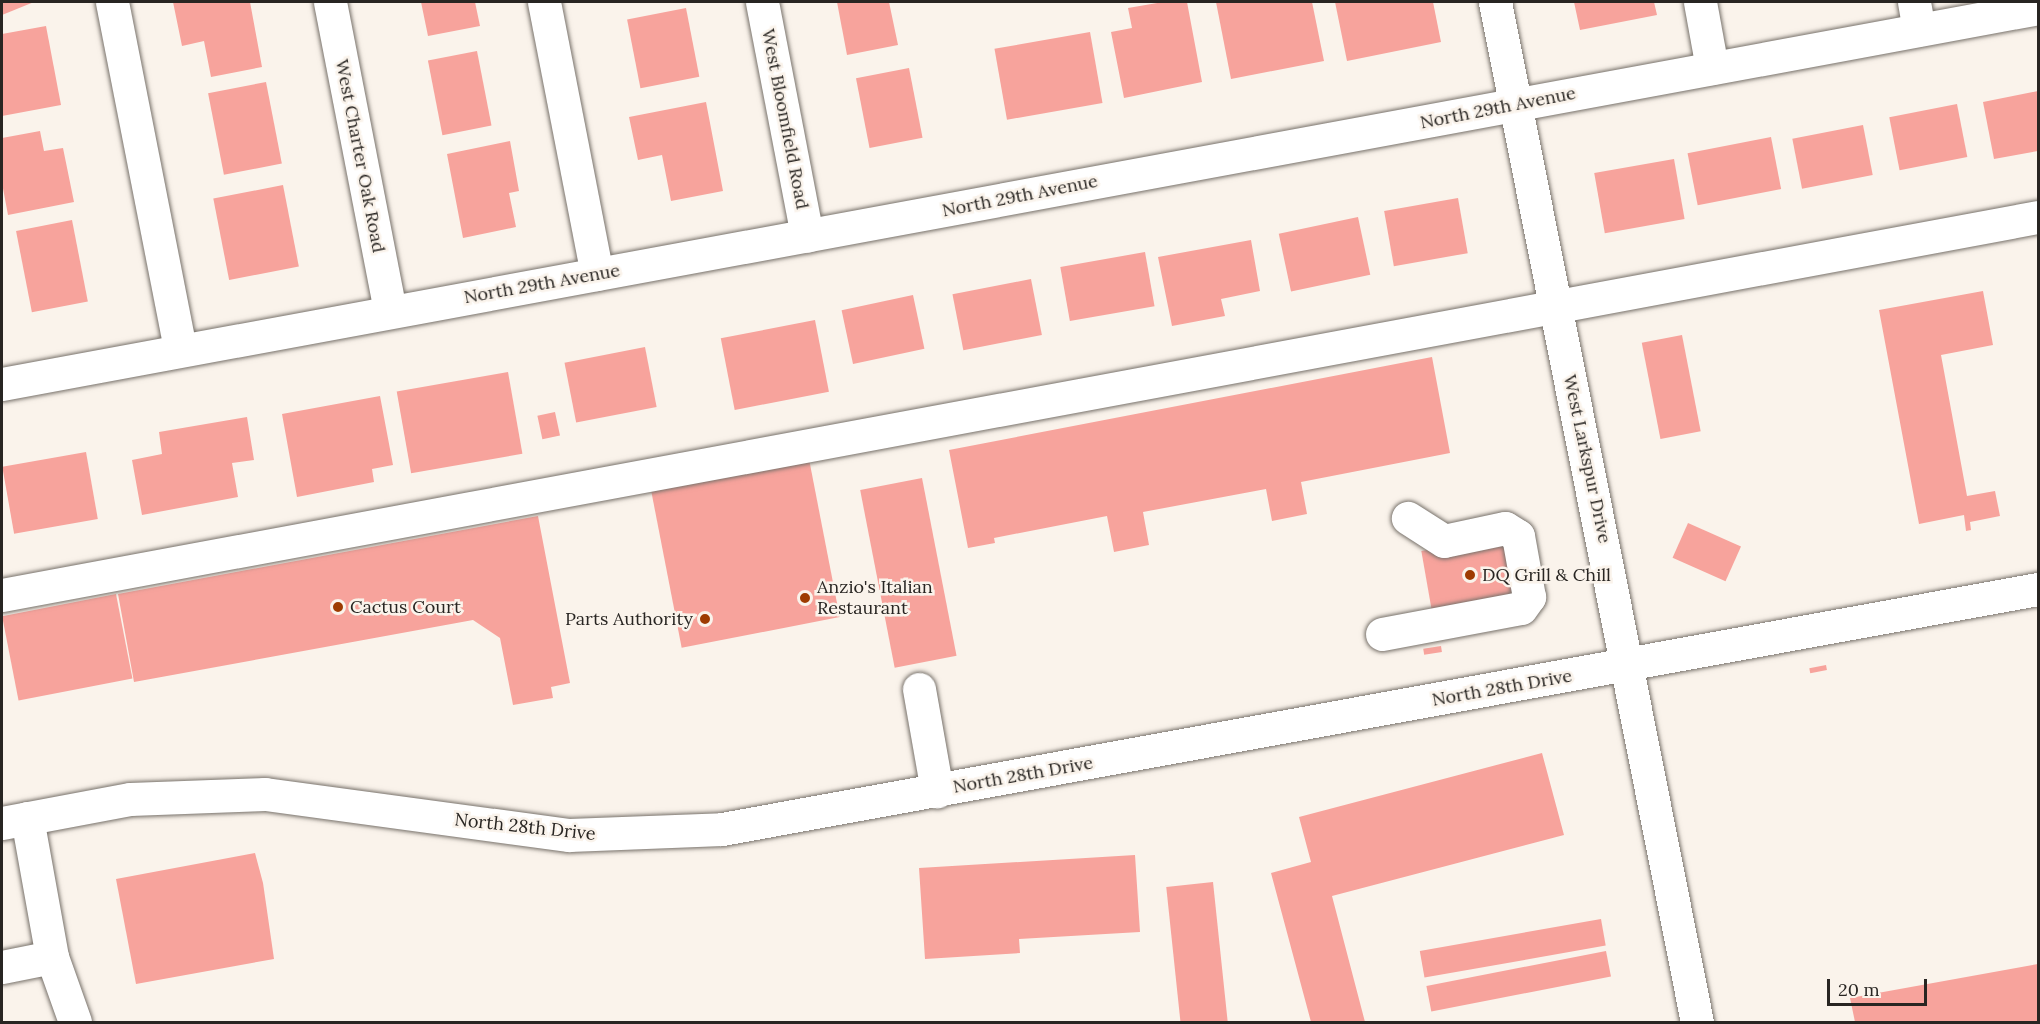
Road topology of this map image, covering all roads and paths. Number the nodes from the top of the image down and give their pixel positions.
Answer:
1 (112, 2) edge
2 (330, 2) edge
3 (544, 2) edge
4 (762, 2) edge
5 (1495, 2) edge
6 (1700, 2) edge
7 (2038, 8) edge
8 (1917, 16) edge
9 (1712, 68) junction
10 (1515, 105) junction
11 (2038, 217) edge
12 (807, 236) junction
13 (597, 274) junction
14 (1556, 309) junction
15 (390, 311) junction
16 (180, 349) junction
17 (2, 384) edge
18 (1408, 518) dead end
19 (2038, 588) edge
20 (2, 596) edge
21 (1382, 634) dead end
22 (1628, 665) junction
23 (919, 689) dead end
24 (937, 791) junction
25 (14, 820) edge
26 (52, 957) junction
27 (2, 967) edge
28 (75, 1023) edge
29 (1697, 1023) edge

1 - 16 street
2 - 15 street, West Charter Oak Road
3 - 13 street
4 - 12 street, West Bloomfield Road
5 - 10 street, West Larkspur Drive
6 - 9 street
7 - 8 street, North 29th Avenue
8 - 9 street, North 29th Avenue
9 - 10 street, North 29th Avenue
10 - 12 street, North 29th Avenue
10 - 14 street, West Larkspur Drive
11 - 14 street
12 - 13 street, North 29th Avenue
13 - 15 street, North 29th Avenue
14 - 20 street
14 - 22 street, West Larkspur Drive
15 - 16 street, North 29th Avenue
16 - 17 street, North 29th Avenue
18 - 21 street
19 - 22 street, North 28th Drive
22 - 24 street, North 28th Drive
22 - 29 street, West Larkspur Drive
23 - 24 street
24 - 25 street, North 28th Drive
25 - 26 street
26 - 27 street
26 - 28 street

